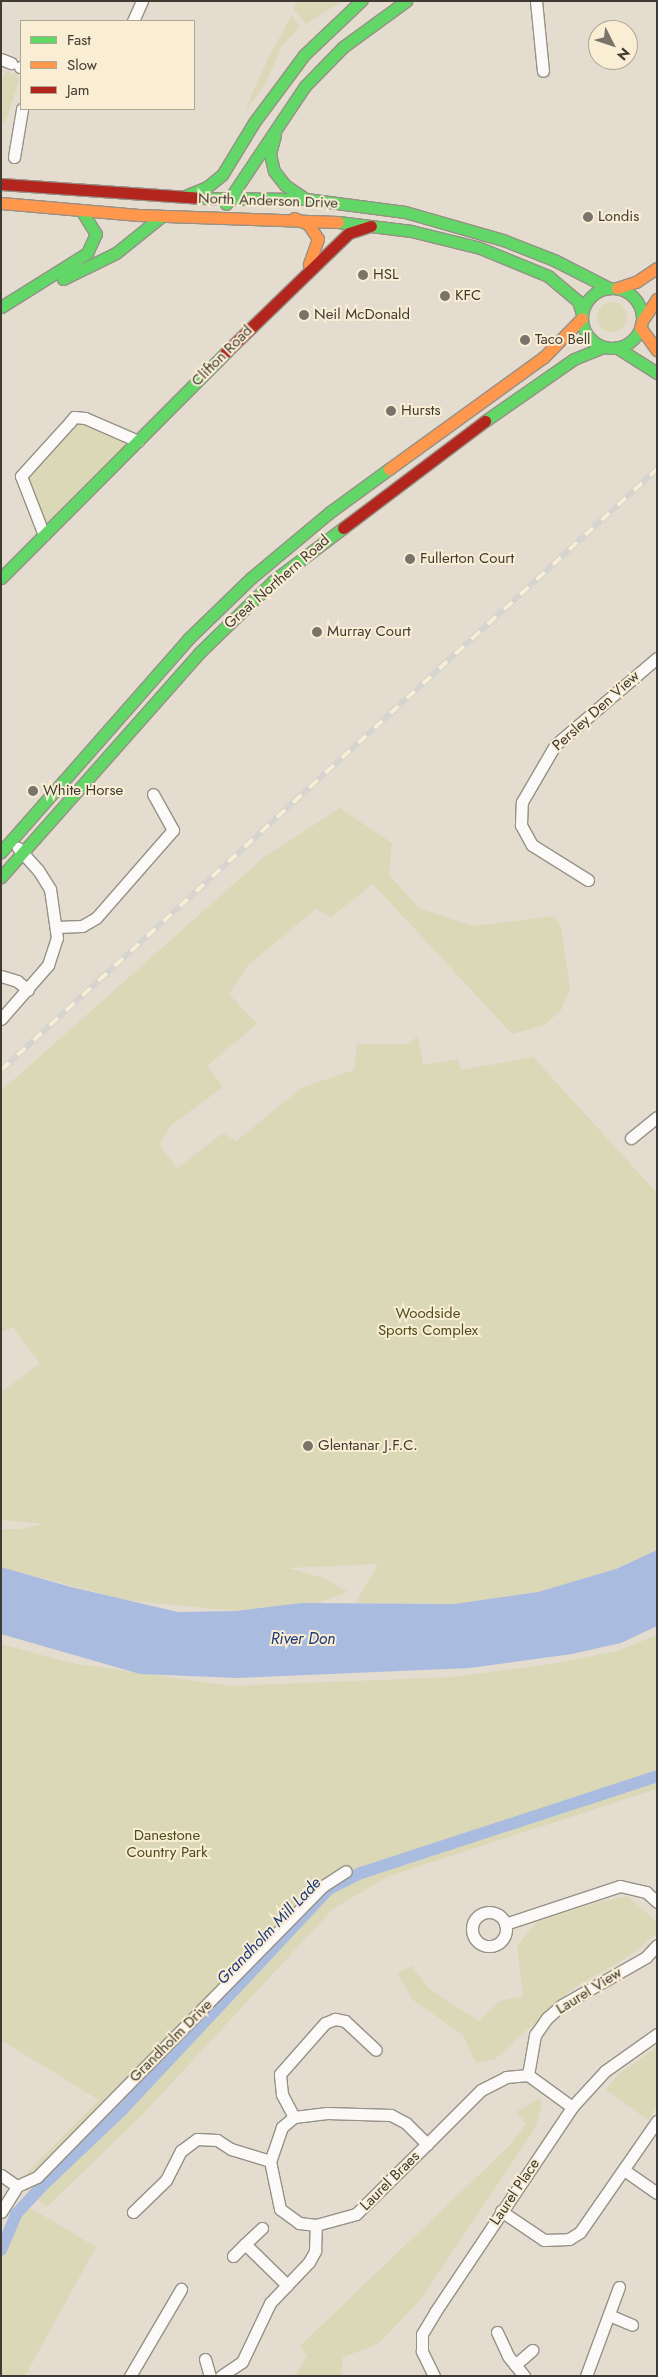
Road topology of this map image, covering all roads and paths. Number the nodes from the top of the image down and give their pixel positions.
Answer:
1 (142, 1) edge
2 (361, 1) edge
3 (406, 1) edge
4 (536, 1) edge
5 (133, 20) edge
6 (543, 70) dead end
7 (22, 110) edge
8 (280, 120) junction
9 (14, 157) dead end
10 (1, 184) edge
11 (177, 198) junction
12 (232, 198) junction
13 (306, 199) junction
14 (1, 204) edge
15 (82, 212) junction
16 (162, 216) junction
17 (208, 217) junction
18 (294, 218) junction
19 (375, 225) junction
20 (657, 268) edge
21 (306, 271) junction
22 (45, 281) junction
23 (613, 288) junction
24 (657, 299) edge
25 (1, 307) edge
26 (582, 316) junction
27 (641, 324) junction
28 (610, 347) junction
29 (657, 350) edge
30 (657, 373) edge
31 (138, 441) junction
32 (44, 535) junction
33 (1, 578) edge
34 (657, 658) edge
35 (153, 794) dead end
36 (12, 841) junction
37 (1, 852) edge
38 (24, 854) junction
39 (1, 877) edge
40 (588, 880) dead end
41 (56, 927) junction
42 (1, 976) edge
43 (28, 990) junction
44 (1, 1019) edge
45 (657, 1117) edge
46 (630, 1138) dead end
47 (346, 1871) dead end
48 (657, 1902) edge
49 (505, 1924) dead end
50 (657, 1945) edge
51 (657, 2034) edge
52 (376, 2050) dead end
53 (528, 2075) junction
54 (572, 2107) junction
55 (294, 2117) junction
56 (657, 2122) edge
57 (427, 2144) junction
58 (270, 2161) junction
59 (624, 2170) junction
60 (1, 2175) edge
61 (17, 2186) junction
62 (657, 2193) edge
63 (501, 2211) junction
64 (1, 2212) edge
65 (134, 2212) dead end
66 (316, 2225) junction
67 (262, 2228) dead end
68 (245, 2244) junction
69 (233, 2256) dead end
70 (287, 2285) junction
71 (619, 2287) dead end
72 (181, 2289) dead end
73 (609, 2315) junction
74 (632, 2324) dead end
75 (497, 2332) dead end
76 (532, 2350) dead end
77 (205, 2359) dead end
78 (515, 2365) junction
79 (130, 2376) edge
80 (210, 2376) edge
81 (221, 2376) edge
82 (434, 2376) edge
83 (524, 2376) edge
84 (586, 2376) edge

1 - 5 street
2 - 11 main road
3 - 8 main road
4 - 6 street
7 - 9 street
8 - 12 main road
8 - 13 main road
10 - 11 main road, North Anderson Drive
11 - 12 main road, North Anderson Drive
12 - 13 main road, North Anderson Drive
12 - 17 main road
13 - 23 main road, North Anderson Drive
14 - 15 main road, North Anderson Drive
15 - 16 main road, North Anderson Drive
15 - 22 main road
16 - 17 main road, North Anderson Drive
16 - 22 main road
17 - 18 main road, North Anderson Drive
18 - 19 main road, North Anderson Drive
18 - 21 main road, Clifton Road
19 - 21 main road, Clifton Road
19 - 26 main road, North Anderson Drive
20 - 23 main road
21 - 31 main road, Clifton Road
22 - 25 main road
23 - 26 main road
23 - 27 main road
24 - 27 main road
26 - 28 main road
26 - 36 main road, Great Northern Road
27 - 28 main road
27 - 29 main road
28 - 30 main road
28 - 38 main road, Great Northern Road
31 - 32 main road, Clifton Road
31 - 32 street
32 - 33 main road, Clifton Road
34 - 40 street, Persley Den View
35 - 41 street
36 - 37 main road, Great Northern Road
36 - 38 street
38 - 39 main road, Great Northern Road
38 - 41 street
41 - 43 street
42 - 43 street
43 - 44 street
45 - 46 street
47 - 61 street, Grandholm Drive
48 - 49 street
50 - 53 street, Laurel View
51 - 54 street, Laurel Place
52 - 55 street
53 - 54 street
53 - 57 street, Laurel Braes
54 - 63 street, Laurel Place
55 - 57 street
55 - 58 street
56 - 59 street
57 - 66 street, Laurel Braes
58 - 65 street
58 - 66 street
59 - 62 street
59 - 63 street
60 - 61 street
61 - 64 street
63 - 82 street, Laurel Place
66 - 70 street
67 - 68 street
68 - 69 street
68 - 70 street
70 - 81 street
71 - 73 street
72 - 79 street
73 - 74 street
73 - 84 street
75 - 78 street
76 - 78 street
77 - 80 street
78 - 83 street

